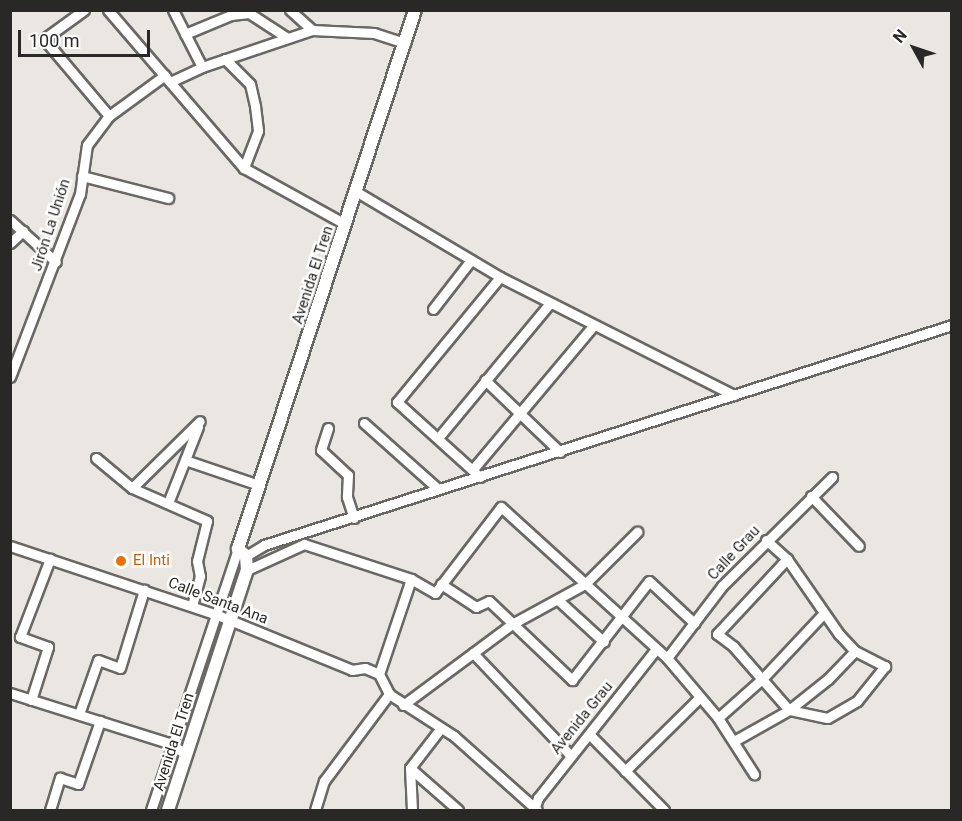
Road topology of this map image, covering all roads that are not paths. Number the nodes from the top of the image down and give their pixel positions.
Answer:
1 (84, 10) edge
2 (108, 10) edge
3 (173, 10) edge
4 (291, 10) edge
5 (415, 10) edge
6 (312, 30) junction
7 (185, 34) junction
8 (286, 37) junction
9 (405, 43) junction
10 (225, 59) junction
11 (202, 67) junction
12 (168, 79) junction
13 (110, 116) junction
14 (244, 168) junction
15 (82, 176) junction
16 (357, 192) junction
17 (168, 198) dead end
18 (10, 220) edge
19 (345, 224) junction
20 (23, 231) junction
21 (10, 243) edge
22 (471, 260) junction
23 (56, 261) junction
24 (500, 277) junction
25 (550, 303) junction
26 (433, 309) dead end
27 (951, 325) edge
28 (593, 326) junction
29 (15, 358) edge
30 (10, 377) edge
31 (485, 380) junction
32 (734, 395) junction
33 (521, 412) junction
34 (364, 423) dead end
35 (328, 428) dead end
36 (438, 438) junction
37 (560, 452) junction
38 (96, 458) dead end
39 (185, 460) junction
40 (473, 469) junction
41 (480, 477) junction
42 (832, 477) dead end
43 (260, 485) junction
44 (132, 488) junction
45 (438, 489) junction
46 (811, 496) junction
47 (168, 503) junction
48 (354, 518) junction
49 (637, 532) dead end
50 (766, 540) junction
51 (10, 546) edge
52 (859, 546) dead end
53 (242, 552) junction
54 (50, 559) junction
55 (788, 559) junction
56 (247, 570) junction
57 (411, 579) junction
58 (441, 584) junction
59 (585, 584) junction
60 (144, 590) junction
61 (558, 600) junction
62 (192, 606) junction
63 (824, 613) junction
64 (215, 614) junction
65 (620, 619) junction
66 (229, 620) junction
67 (694, 623) junction
68 (512, 624) junction
69 (604, 642) junction
70 (656, 650) junction
71 (855, 651) junction
72 (473, 652) junction
73 (667, 658) junction
74 (379, 674) junction
75 (764, 678) junction
76 (10, 693) edge
77 (389, 694) junction
78 (699, 698) junction
79 (31, 700) junction
80 (403, 705) junction
81 (789, 710) junction
82 (79, 714) junction
83 (718, 718) junction
84 (100, 721) junction
85 (440, 729) junction
86 (589, 734) junction
87 (734, 741) junction
88 (172, 744) junction
89 (186, 755) junction
90 (571, 756) junction
91 (410, 768) junction
92 (625, 771) junction
93 (754, 774) dead end
94 (50, 810) edge
95 (151, 810) edge
96 (168, 810) edge
97 (318, 810) edge
98 (412, 810) edge
99 (458, 810) edge
100 (536, 810) edge
101 (664, 810) edge

1 - 13 street
2 - 12 street
3 - 7 street
4 - 6 street
5 - 9 main road, Avenida El Tren
6 - 8 street, Jirón La Unión
6 - 9 street, Jirón La Unión
7 - 8 street
7 - 11 street
8 - 10 street, Jirón La Unión
9 - 16 main road, Avenida El Tren
10 - 11 street, Jirón La Unión
10 - 14 street
11 - 12 street, Jirón La Unión
12 - 13 street, Jirón La Unión
12 - 14 street
13 - 15 street, Jirón La Unión
14 - 19 street
15 - 17 street
15 - 23 street, Jirón La Unión
16 - 19 main road, Avenida El Tren
16 - 22 street
18 - 20 street
19 - 43 main road, Avenida El Tren
20 - 21 street
20 - 23 street
22 - 24 street
22 - 26 street
23 - 29 street, Jirón La Unión
24 - 25 street
24 - 36 street
25 - 28 street
25 - 31 street
27 - 32 street
28 - 32 street
28 - 33 street
29 - 30 street, Jirón La Unión
31 - 33 street
31 - 36 street
32 - 37 street
33 - 37 street
33 - 40 street
34 - 45 street
35 - 48 street
36 - 40 street
37 - 41 street
38 - 44 street
39 - 43 street
39 - 44 street
39 - 47 street
40 - 41 street
41 - 45 street
42 - 46 street, Calle Grau
43 - 53 main road, Avenida El Tren
44 - 47 street
45 - 48 street
46 - 50 street, Calle Grau
46 - 52 street
47 - 62 street
48 - 53 street
49 - 59 street
50 - 55 street
50 - 67 street, Calle Grau
51 - 54 street, Calle Santa Ana
53 - 56 main road, Avenida El Tren
53 - 64 street, Avenida El Tren
54 - 60 street, Calle Santa Ana
54 - 79 street
55 - 63 street
55 - 75 street
56 - 57 street
56 - 66 main road, Avenida El Tren
57 - 58 street
57 - 74 street
58 - 59 street
58 - 68 street
59 - 61 street
59 - 65 street
60 - 62 street, Calle Santa Ana
60 - 82 street
61 - 68 street
61 - 69 street
62 - 64 street, Calle Santa Ana
63 - 71 street
63 - 75 street
64 - 66 street, Calle Santa Ana
64 - 88 street, Avenida El Tren
65 - 67 street
65 - 69 street
65 - 70 street
66 - 74 street, Calle Santa Ana
66 - 89 main road, Avenida El Tren
67 - 73 street, Calle Grau
68 - 69 street
68 - 72 street
70 - 73 street
70 - 86 street, Avenida Grau
71 - 81 street
71 - 81 street
72 - 80 street
72 - 90 street
73 - 78 street
74 - 77 street
75 - 81 street
75 - 83 street
76 - 79 street
77 - 80 street
77 - 97 street
78 - 83 street
78 - 92 street
79 - 82 street
80 - 85 street
81 - 87 street
82 - 84 street
83 - 87 street
84 - 88 street
84 - 94 street
85 - 91 street
85 - 100 street
86 - 90 street, Avenida Grau
86 - 92 street
87 - 93 street
88 - 89 street
88 - 95 street, Avenida El Tren
89 - 96 main road, Avenida El Tren
90 - 100 street, Avenida Grau
91 - 98 street
91 - 99 street
92 - 101 street

